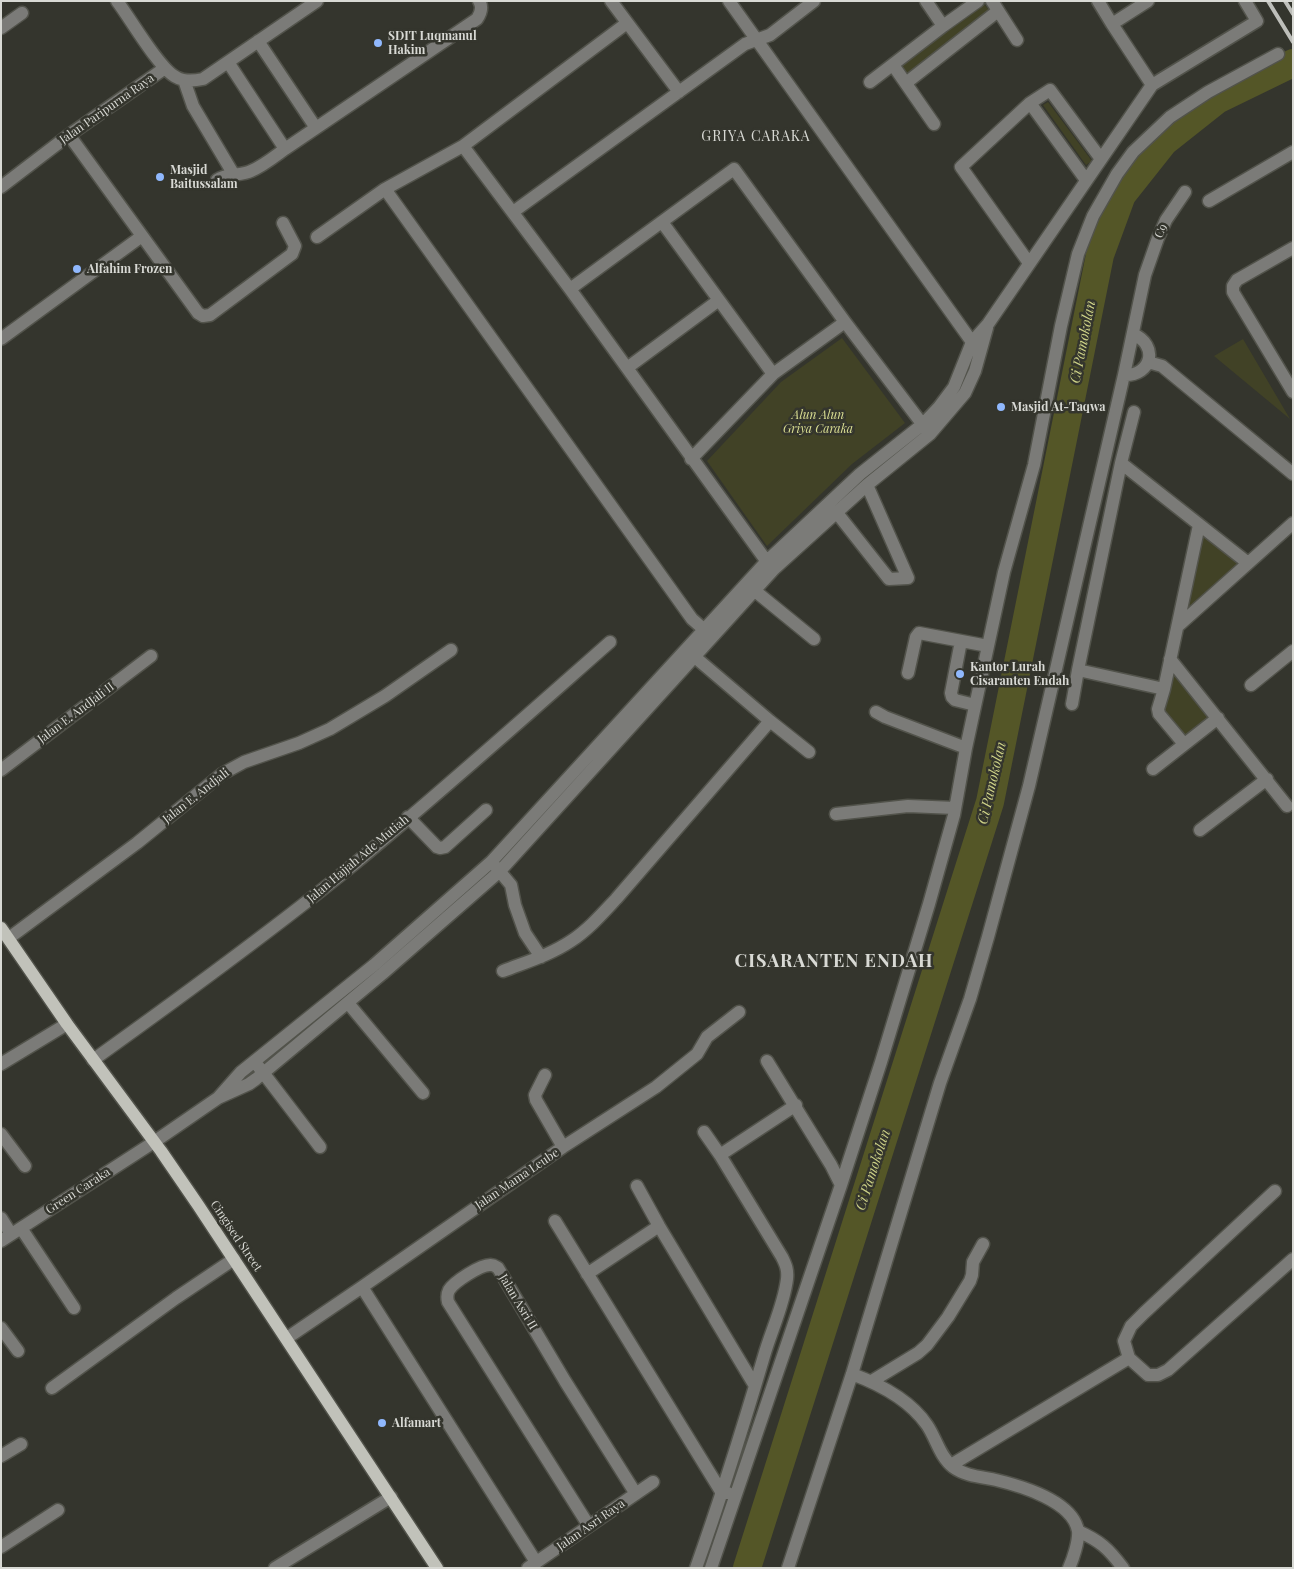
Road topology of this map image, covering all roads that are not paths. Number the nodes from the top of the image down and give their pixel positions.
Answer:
1 (318, 1) edge
2 (478, 1) edge
3 (611, 1) edge
4 (729, 1) edge
5 (814, 1) edge
6 (926, 1) edge
7 (978, 1) edge
8 (1098, 1) edge
9 (1148, 1) edge
10 (1245, 1) edge
11 (124, 4) edge
12 (995, 6) edge
13 (22, 13) dead end
14 (627, 23) junction
15 (1112, 24) junction
16 (943, 26) junction
17 (1, 28) edge
18 (757, 39) junction
19 (1017, 40) dead end
20 (258, 41) junction
21 (1278, 54) dead end
22 (228, 62) junction
23 (893, 65) junction
24 (164, 68) junction
25 (184, 80) junction
26 (870, 82) dead end
27 (906, 83) junction
28 (1152, 84) junction
29 (678, 92) junction
30 (1030, 103) junction
31 (934, 124) dead end
32 (316, 128) junction
33 (69, 136) junction
34 (463, 146) junction
35 (285, 149) junction
36 (1293, 152) edge
37 (1101, 159) junction
38 (234, 175) junction
39 (217, 180) dead end
40 (1086, 180) junction
41 (1, 186) edge
42 (385, 189) junction
43 (1186, 192) dead end
44 (1209, 201) dead end
45 (513, 212) junction
46 (662, 222) junction
47 (283, 223) dead end
48 (142, 236) junction
49 (317, 237) dead end
50 (1293, 248) edge
51 (1029, 264) junction
52 (570, 289) junction
53 (719, 300) junction
54 (845, 322) junction
55 (1133, 334) junction
56 (1, 339) edge
57 (977, 345) junction
58 (1148, 362) junction
59 (627, 368) junction
60 (773, 374) junction
61 (1124, 375) junction
62 (1293, 392) edge
63 (1134, 412) dead end
64 (926, 429) junction
65 (691, 459) junction
66 (1121, 463) junction
67 (1293, 474) edge
68 (867, 485) junction
69 (837, 513) junction
70 (1293, 523) edge
71 (1200, 525) junction
72 (1248, 563) junction
73 (770, 566) junction
74 (750, 587) junction
75 (1178, 626) junction
76 (708, 633) junction
77 (814, 639) dead end
78 (961, 641) junction
79 (610, 642) dead end
80 (988, 646) junction
81 (451, 650) dead end
82 (1293, 651) edge
83 (690, 653) junction
84 (151, 656) dead end
85 (1170, 660) junction
86 (1078, 670) junction
87 (908, 673) dead end
88 (1251, 685) dead end
89 (1164, 689) junction
90 (1072, 704) dead end
91 (975, 705) junction
92 (876, 712) dead end
93 (1218, 718) junction
94 (770, 721) junction
95 (1184, 744) junction
96 (966, 748) junction
97 (809, 752) dead end
98 (1153, 769) dead end
99 (1, 770) edge
100 (1266, 779) junction
101 (1287, 806) dead end
102 (955, 808) junction
103 (486, 810) dead end
104 (836, 814) dead end
105 (408, 817) junction
106 (1200, 830) dead end
107 (496, 867) junction
108 (5, 933) edge
109 (541, 957) junction
110 (378, 970) junction
111 (503, 971) dead end
112 (348, 1003) junction
113 (739, 1012) dead end
114 (67, 1024) junction
115 (93, 1060) junction
116 (767, 1061) dead end
117 (1, 1064) edge
118 (250, 1064) junction
119 (260, 1076) junction
120 (545, 1076) dead end
121 (423, 1093) dead end
122 (218, 1098) junction
123 (796, 1105) junction
124 (704, 1132) dead end
125 (1, 1134) edge
126 (154, 1142) junction
127 (320, 1147) dead end
128 (563, 1147) junction
129 (720, 1155) junction
130 (25, 1166) dead end
131 (841, 1185) junction
132 (637, 1186) dead end
133 (1275, 1192) dead end
134 (1, 1218) edge
135 (555, 1221) dead end
136 (659, 1226) junction
137 (11, 1234) edge
138 (983, 1244) dead end
139 (234, 1258) junction
140 (1293, 1259) edge
141 (587, 1274) junction
142 (362, 1287) junction
143 (74, 1308) dead end
144 (1, 1328) edge
145 (287, 1338) junction
146 (18, 1351) dead end
147 (1130, 1358) junction
148 (852, 1374) junction
149 (872, 1381) junction
150 (755, 1386) junction
151 (52, 1388) dead end
152 (21, 1444) dead end
153 (1, 1456) edge
154 (951, 1465) junction
155 (653, 1482) dead end
156 (722, 1492) junction
157 (636, 1494) junction
158 (736, 1494) junction
159 (391, 1497) junction
160 (58, 1510) dead end
161 (716, 1513) junction
162 (729, 1516) junction
163 (588, 1526) junction
164 (1078, 1531) junction
165 (1, 1547) edge
166 (532, 1565) edge
167 (275, 1568) edge
168 (437, 1568) edge
169 (696, 1568) edge
170 (711, 1568) edge
171 (788, 1568) edge
172 (1069, 1568) edge
173 (1124, 1568) edge

1 - 20 street
2 - 32 street
3 - 14 street
4 - 18 street
5 - 18 street
6 - 16 street
7 - 16 street
8 - 15 street
9 - 15 street
10 - 28 street
11 - 24 street
12 - 19 street
12 - 27 street
13 - 17 street
14 - 29 street
14 - 34 street
15 - 28 street
16 - 23 street
18 - 29 street
18 - 57 street
20 - 22 street
20 - 32 street
21 - 80 street
22 - 25 street
22 - 35 street
23 - 26 street
23 - 27 street
24 - 25 street, Jalan Paripurna Raya
24 - 33 street, Jalan Paripurna Raya
25 - 38 street
27 - 31 street
28 - 37 street
29 - 45 street
30 - 37 street
30 - 40 street
30 - 51 street
32 - 35 street
33 - 41 street, Jalan Paripurna Raya
33 - 48 street
34 - 42 street
34 - 45 street
35 - 38 street
36 - 44 street
37 - 40 street
38 - 39 street
40 - 51 street
42 - 49 street
42 - 76 street
43 - 55 street, C9
45 - 52 street
46 - 52 street
46 - 53 street
46 - 54 street
47 - 48 street
48 - 56 street
50 - 62 street
51 - 57 street
52 - 59 street
53 - 59 street
53 - 60 street
54 - 60 street
54 - 64 street
55 - 58 street
55 - 61 street, C9
57 - 64 street
58 - 61 street
58 - 67 street
59 - 65 street
60 - 65 street
61 - 148 street, C9
63 - 66 street
64 - 68 street
64 - 73 street
65 - 73 street
66 - 71 street
66 - 86 street
68 - 69 street
68 - 69 street
69 - 73 street
70 - 72 street
71 - 72 street
71 - 75 street
72 - 75 street
73 - 74 street
74 - 76 street
74 - 77 street
75 - 85 street
76 - 83 street
78 - 80 street
78 - 87 street
78 - 91 street
79 - 105 street, Jalan Hajjah Ade Mutiah
80 - 91 street
81 - 108 street, Jalan E. Andjali
82 - 88 street
83 - 94 street
83 - 107 street
84 - 99 street, Jalan E. AndJali II
85 - 89 street
85 - 93 street
86 - 89 street
86 - 90 street
89 - 95 street
91 - 96 street
92 - 96 street
93 - 95 street
93 - 100 street
94 - 97 street
94 - 109 street
95 - 98 street
96 - 102 street
100 - 101 street
100 - 106 street
102 - 104 street
102 - 131 street
103 - 105 street
105 - 115 street, Jalan Hajjah Ade Mutiah
107 - 109 street
107 - 110 street
108 - 114 main road, Cingised Street
109 - 111 street
110 - 112 street
110 - 118 street
112 - 119 street
112 - 121 street
113 - 128 street, Jalan Mama Leube
114 - 115 main road, Cingised Street
114 - 117 street
115 - 126 main road, Cingised Street
116 - 123 street
118 - 119 street
118 - 122 street
119 - 122 street
119 - 127 street
120 - 128 street
122 - 126 street
123 - 129 street
123 - 131 street
124 - 129 street
125 - 130 street
126 - 137 street, Green Caraka
126 - 139 main road, Cingised Street
128 - 142 street, Jalan Mama Leube
129 - 150 street
131 - 158 street
132 - 136 street
133 - 147 street
134 - 137 street
135 - 141 street
136 - 141 street
136 - 150 street
137 - 143 street
138 - 149 street
139 - 145 main road, Cingised Street
139 - 151 street
140 - 147 street
141 - 156 street
142 - 145 street, Jalan Mama Leube
142 - 166 street
144 - 146 street
145 - 159 main road, Cingised Street
147 - 154 street
148 - 149 street
148 - 171 street, C9
149 - 154 street
150 - 156 street
152 - 153 street
154 - 164 street
155 - 157 street, Jalan Asri Raya
156 - 158 street
156 - 161 street
157 - 163 street, Jalan Asri Raya
157 - 163 street, Jalan Asri II
158 - 162 street
159 - 167 street
159 - 168 main road, Cingised Street
160 - 165 street
161 - 162 street
161 - 169 street
162 - 170 street
163 - 166 street, Jalan Asri Raya
164 - 172 street
164 - 173 street

